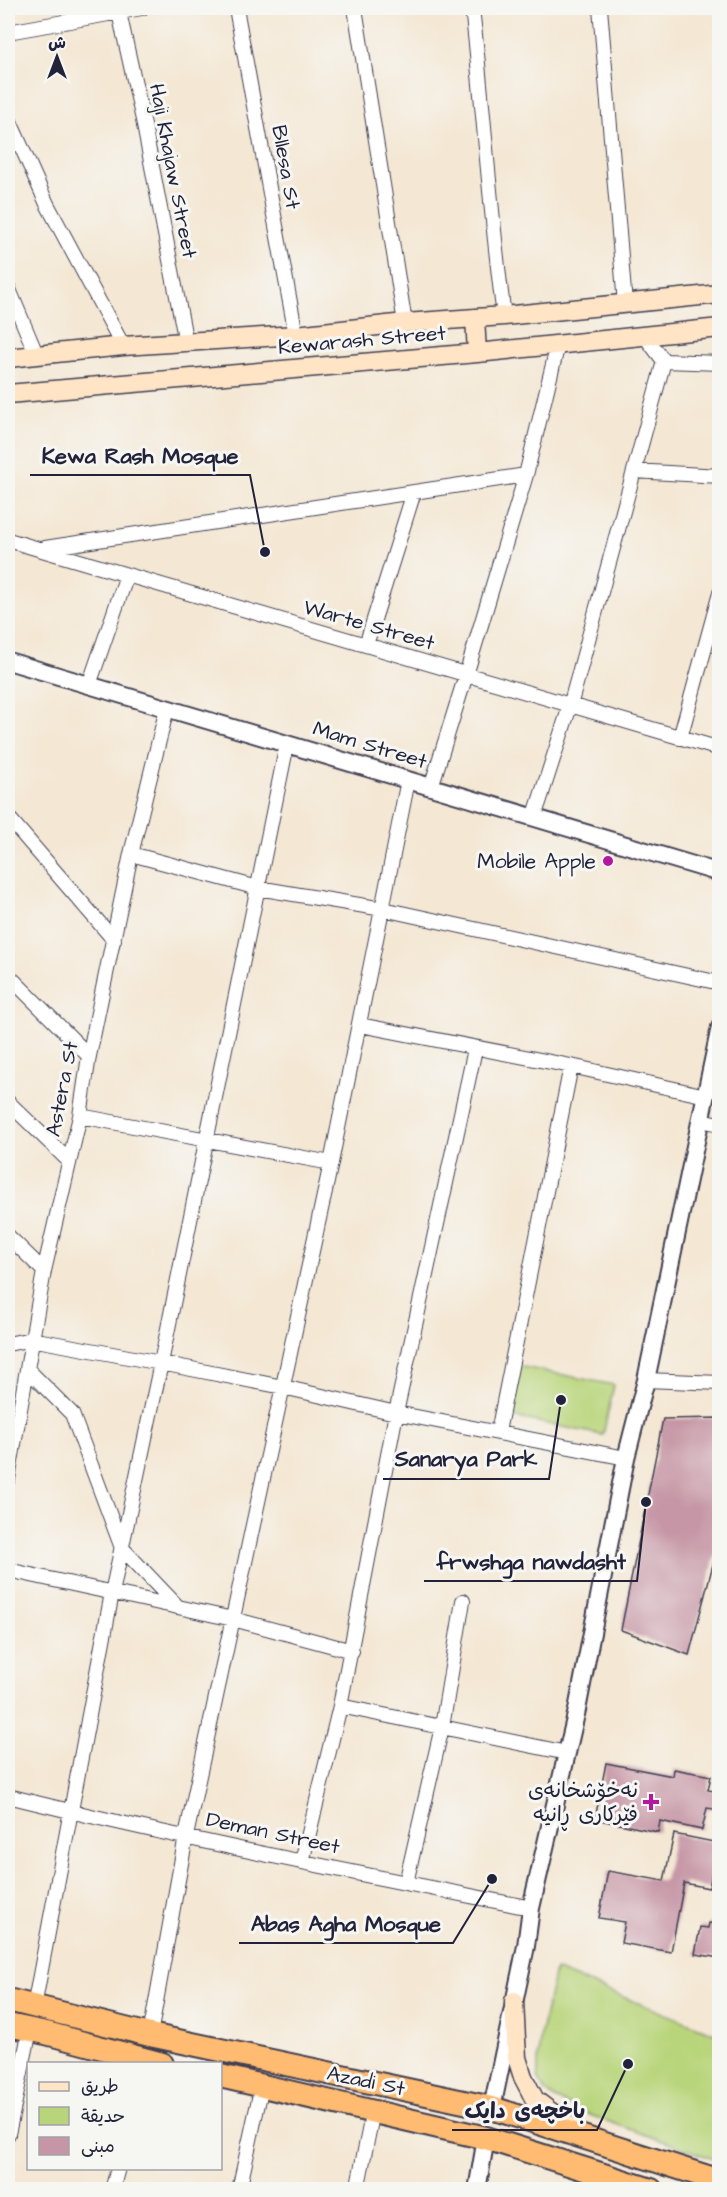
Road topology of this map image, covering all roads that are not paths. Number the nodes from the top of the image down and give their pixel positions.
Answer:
1 (142, 8) edge
2 (236, 8) edge
3 (355, 8) edge
4 (472, 8) edge
5 (600, 8) edge
6 (118, 10) edge
7 (8, 32) edge
8 (8, 117) edge
9 (8, 287) edge
10 (720, 294) edge
11 (625, 304) junction
12 (585, 308) junction
13 (504, 316) junction
14 (475, 318) junction
15 (405, 323) junction
16 (720, 328) edge
17 (296, 335) junction
18 (644, 335) junction
19 (588, 341) junction
20 (186, 343) junction
21 (558, 344) junction
22 (123, 346) junction
23 (477, 353) junction
24 (38, 356) junction
25 (8, 358) edge
26 (664, 361) junction
27 (720, 363) edge
28 (8, 394) edge
29 (634, 471) junction
30 (526, 475) junction
31 (720, 476) edge
32 (414, 492) junction
33 (8, 540) edge
34 (40, 549) junction
35 (127, 575) junction
36 (720, 593) edge
37 (714, 634) edge
38 (366, 645) junction
39 (8, 661) edge
40 (466, 675) junction
41 (89, 685) junction
42 (570, 706) junction
43 (167, 708) junction
44 (680, 738) junction
45 (287, 744) junction
46 (720, 749) edge
47 (408, 780) junction
48 (431, 787) junction
49 (8, 817) edge
50 (534, 818) junction
51 (131, 854) junction
52 (720, 873) edge
53 (258, 888) junction
54 (383, 909) junction
55 (114, 940) junction
56 (8, 975) edge
57 (720, 983) edge
58 (360, 1025) junction
59 (720, 1027) edge
60 (475, 1049) junction
61 (89, 1056) junction
62 (571, 1066) junction
63 (706, 1096) junction
64 (8, 1102) edge
65 (80, 1116) junction
66 (700, 1120) junction
67 (720, 1124) edge
68 (207, 1139) junction
69 (69, 1161) junction
70 (332, 1163) junction
71 (8, 1236) edge
72 (44, 1271) junction
73 (31, 1339) junction
74 (8, 1344) edge
75 (161, 1363) junction
76 (27, 1369) junction
77 (646, 1380) junction
78 (720, 1383) edge
79 (284, 1388) junction
80 (396, 1413) junction
81 (498, 1432) junction
82 (626, 1458) junction
83 (8, 1479) edge
84 (123, 1548) junction
85 (8, 1570) edge
86 (112, 1593) junction
87 (463, 1601) dead end
88 (178, 1607) junction
89 (233, 1619) junction
90 (352, 1651) junction
91 (340, 1706) junction
92 (442, 1727) junction
93 (567, 1753) junction
94 (8, 1796) edge
95 (70, 1812) junction
96 (186, 1836) junction
97 (302, 1862) junction
98 (406, 1883) junction
99 (531, 1908) junction
100 (8, 2000) edge
101 (514, 2001) junction
102 (34, 2007) junction
103 (8, 2025) edge
104 (30, 2031) junction
105 (150, 2035) junction
106 (149, 2062) edge
107 (222, 2076) edge
108 (262, 2085) junction
109 (492, 2109) junction
110 (372, 2111) junction
111 (8, 2134) edge
112 (486, 2138) junction
113 (587, 2139) junction
114 (118, 2170) edge
115 (720, 2181) edge
116 (112, 2190) edge
117 (239, 2190) edge
118 (357, 2190) edge
119 (477, 2190) edge
120 (651, 2190) edge

1 - 6 street
2 - 17 street, Bllesa St
3 - 15 street
4 - 13 street
5 - 11 street
6 - 7 street
6 - 20 street, ‌Haji Khajaw Street
8 - 22 street
9 - 24 street
10 - 11 main road, Kewarash Street
11 - 12 main road, Kewarash Street
12 - 13 main road, Kewarash Street
12 - 19 main road
13 - 14 main road, Kewarash Street
14 - 15 main road, Kewarash Street
14 - 23 main road
15 - 17 main road, Kewarash Street
16 - 18 main road, Kewarash Street
17 - 20 main road, Kewarash Street
18 - 19 main road, Kewarash Street
18 - 26 street
19 - 21 main road, Kewarash Street
20 - 22 main road, Kewarash Street
21 - 23 main road, Kewarash Street
21 - 30 street
22 - 24 main road, Kewarash Street
23 - 28 main road, Kewarash Street
24 - 25 main road, Kewarash Street
26 - 27 street
26 - 29 street
29 - 31 street
29 - 42 street
30 - 32 street
30 - 40 street
32 - 34 street
32 - 38 street
33 - 34 street, Warte Street
34 - 35 street, Warte Street
35 - 38 street, Warte Street
35 - 41 street
36 - 37 street
37 - 44 street
38 - 40 street, Warte Street
39 - 41 street, Mam Street
40 - 42 street, Warte Street
40 - 48 street
41 - 43 street, Mam Street
42 - 44 street, Warte Street
42 - 50 street
43 - 45 street, Mam Street
43 - 51 street, Astera St
44 - 46 street, Warte Street
45 - 47 street, Mam Street
45 - 53 street
47 - 48 street, Mam Street
47 - 54 street
48 - 50 street, Mam Street
49 - 55 street
50 - 52 street, Mam Street
51 - 53 street
51 - 55 street, Astera St
53 - 54 street
53 - 68 street
54 - 57 street
54 - 58 street
55 - 61 street, Astera St
56 - 61 street
58 - 60 street
58 - 70 street
59 - 63 street
60 - 62 street
60 - 80 street
61 - 65 street, Astera St
62 - 63 street
62 - 81 street
63 - 66 street
64 - 69 street
65 - 68 street
65 - 69 street, Astera St
66 - 67 street
66 - 77 street
68 - 70 street
68 - 75 street
69 - 72 street, Astera St
70 - 79 street
71 - 72 street
72 - 73 street, Astera St
73 - 74 street
73 - 75 street
73 - 76 street, Astera St
75 - 79 street
75 - 84 street
76 - 83 street, Astera St
76 - 84 street
77 - 78 street
77 - 82 street
79 - 80 street
79 - 89 street
80 - 81 street
80 - 90 street
81 - 82 street
82 - 93 street
84 - 86 street
84 - 88 street
85 - 86 street
86 - 88 street
86 - 95 street
87 - 92 street
88 - 89 street
89 - 90 street
89 - 96 street
90 - 91 street
91 - 92 street
91 - 97 street
92 - 93 street
92 - 98 street
93 - 99 street
94 - 95 street, Deman Street
95 - 96 street, Deman Street
95 - 102 street
96 - 97 street, Deman Street
96 - 105 street
97 - 98 street, Deman Street
98 - 99 street, Deman Street
99 - 101 street
100 - 102 highway, Azadi St
101 - 109 street
101 - 113 main road
102 - 105 highway, Azadi St
103 - 104 highway
104 - 106 highway
104 - 111 street
105 - 109 highway, Azadi St
107 - 108 highway, Azadi St
108 - 110 highway, Azadi St
108 - 117 street
109 - 112 highway
109 - 113 highway, Azadi St
110 - 112 highway, Azadi St
110 - 118 street
112 - 119 street
112 - 120 highway, Azadi St
113 - 115 highway, Azadi St
114 - 116 street

